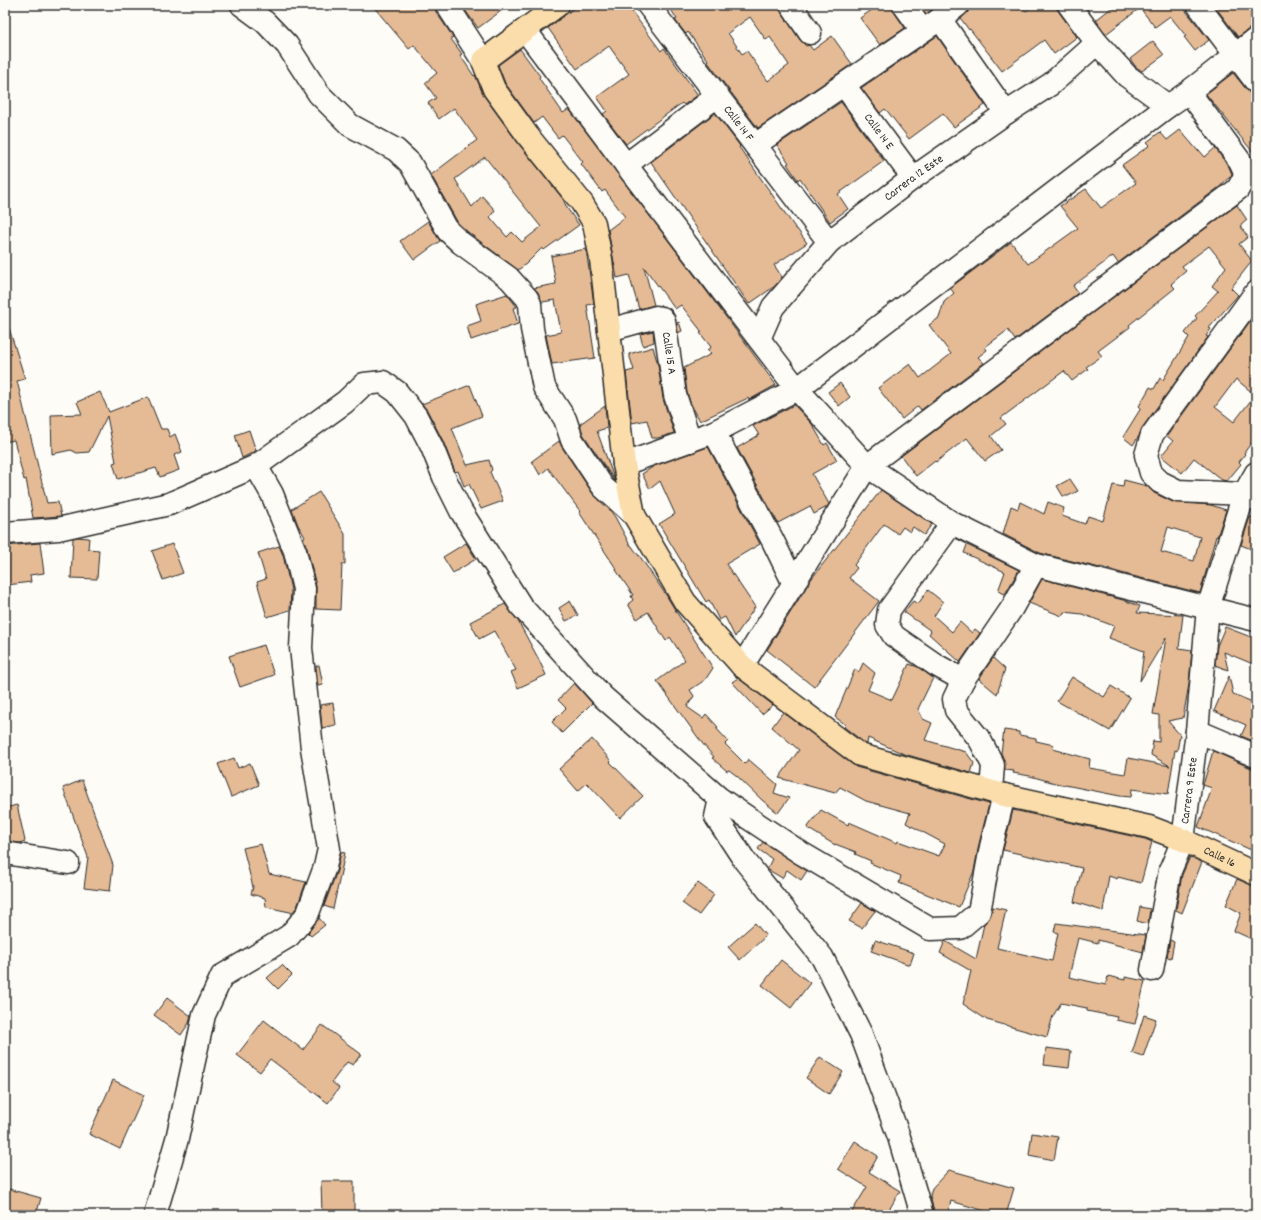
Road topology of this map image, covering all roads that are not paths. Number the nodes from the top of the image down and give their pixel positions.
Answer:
1 (242, 5) edge
2 (447, 5) edge
3 (558, 5) edge
4 (648, 5) edge
5 (791, 5) edge
6 (904, 5) edge
7 (958, 5) edge
8 (1069, 5) edge
9 (1198, 5) edge
10 (931, 25) junction
11 (525, 30) junction
12 (810, 33) dead end
13 (1256, 39) edge
14 (1097, 43) junction
15 (1236, 54) junction
16 (483, 61) junction
17 (1256, 82) edge
18 (844, 85) junction
19 (1189, 92) junction
20 (717, 96) junction
21 (1168, 106) junction
22 (1006, 112) junction
23 (755, 145) junction
24 (626, 165) junction
25 (913, 178) junction
26 (829, 242) junction
27 (1252, 304) edge
28 (609, 330) junction
29 (759, 339) junction
30 (797, 389) junction
31 (714, 432) junction
32 (690, 441) junction
33 (624, 464) junction
34 (256, 466) junction
35 (867, 466) junction
36 (1256, 473) edge
37 (1250, 496) edge
38 (634, 514) junction
39 (952, 523) junction
40 (5, 533) edge
41 (1036, 565) junction
42 (794, 584) junction
43 (1208, 608) junction
44 (1256, 620) edge
45 (742, 666) junction
46 (963, 680) junction
47 (1197, 732) junction
48 (1256, 756) edge
49 (998, 793) junction
50 (720, 799) junction
51 (1184, 840) junction
52 (5, 853) edge
53 (68, 863) dead end
54 (1256, 874) edge
55 (1152, 970) dead end
56 (155, 1215) edge
57 (922, 1215) edge

1 - 38 street
2 - 16 street
3 - 11 main road
4 - 20 street, Calle 14 F
5 - 12 street
6 - 10 street
7 - 10 street
8 - 14 street
9 - 15 street
10 - 18 street
10 - 22 street
11 - 16 main road
11 - 24 street
13 - 15 street
14 - 21 street
14 - 22 street, Carrera 12 Este
15 - 17 street
15 - 19 street
16 - 28 main road, Calle 16
18 - 23 street
18 - 25 street, Calle 14 E
19 - 21 street
19 - 35 street
20 - 23 street, Calle 14 F
20 - 24 street
21 - 30 street
22 - 25 street, Carrera 12 Este
23 - 26 street, Calle 14 F
24 - 29 street
25 - 26 street, Carrera 12 Este
26 - 29 street, Carrera 12 Este
27 - 37 street
28 - 32 street, Calle 15 A
28 - 33 main road, Calle 16
29 - 30 street
30 - 31 street
30 - 35 street
31 - 32 street
31 - 42 street
32 - 33 street
33 - 38 main road, Calle 16
34 - 40 street
34 - 50 street
34 - 56 street
35 - 39 street
35 - 42 street
36 - 37 street, Carrera 9 Este
37 - 43 street, Carrera 9 Este
38 - 45 main road, Calle 16
39 - 41 street
39 - 46 street
41 - 43 street
41 - 46 street
42 - 45 street
43 - 44 street
43 - 47 street, Carrera 9 Este
45 - 49 main road, Calle 16
46 - 49 street
47 - 48 street
47 - 51 street, Carrera 9 Este
49 - 50 street
49 - 51 main road, Calle 16
50 - 57 street
51 - 54 main road, Calle 16
51 - 55 street, Carrera 9 Este
52 - 53 street

